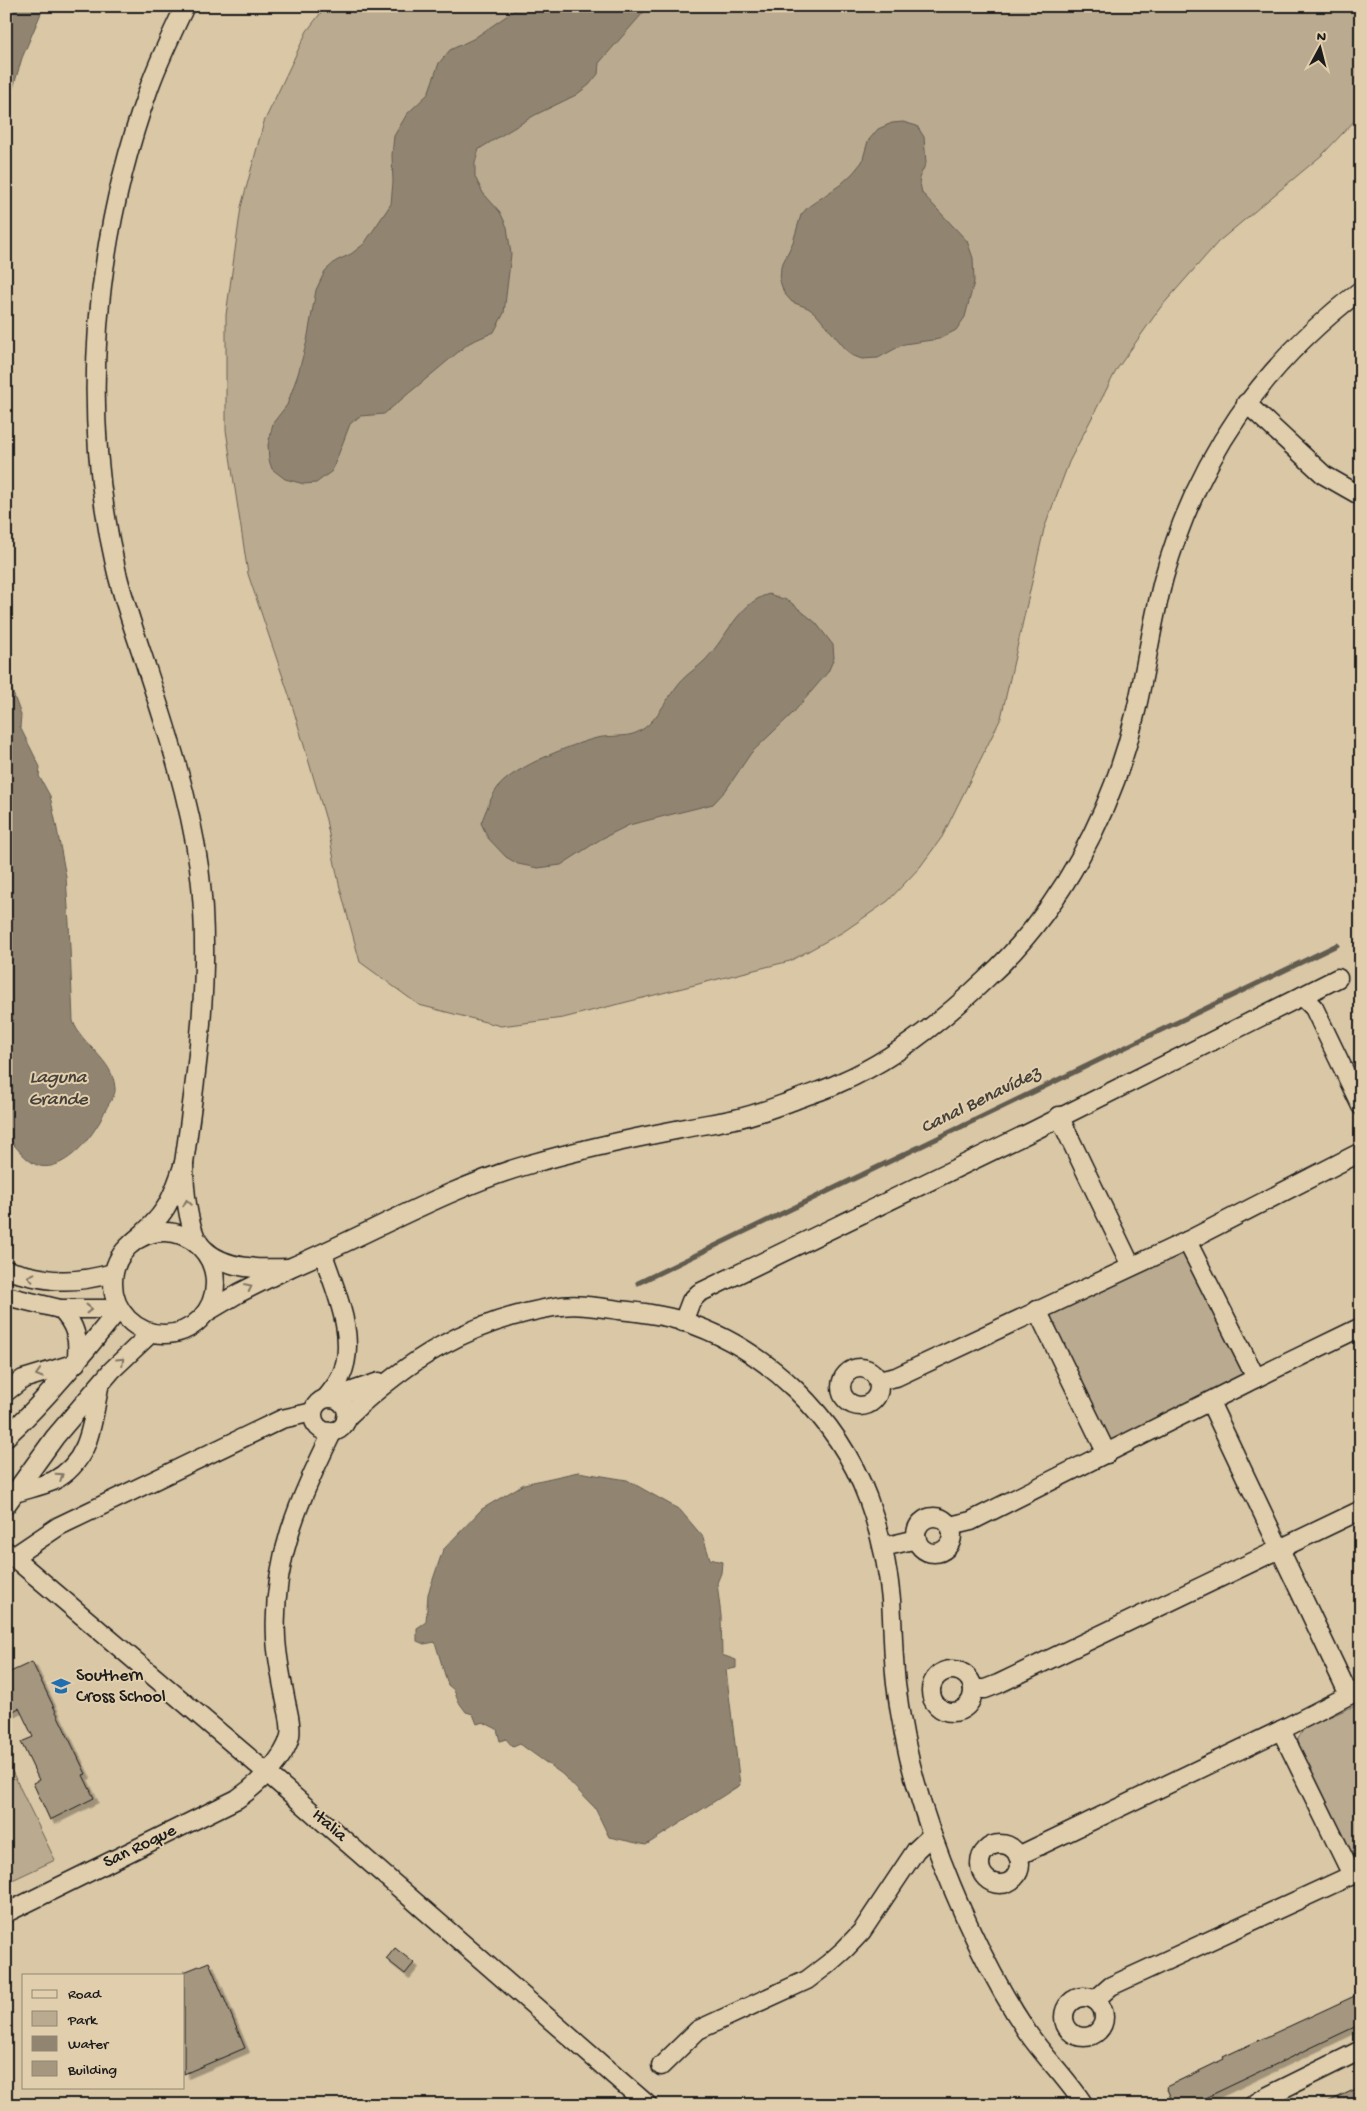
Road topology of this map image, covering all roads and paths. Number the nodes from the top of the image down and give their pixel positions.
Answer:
1 (185, 6) edge
2 (1361, 290) edge
3 (1246, 403) junction
4 (1361, 496) edge
5 (1338, 978) dead end
6 (1302, 996) junction
7 (1361, 1106) edge
8 (1060, 1116) junction
9 (1361, 1152) edge
10 (184, 1163) junction
11 (1187, 1240) junction
12 (132, 1243) junction
13 (203, 1249) junction
14 (323, 1254) junction
15 (1131, 1266) junction
16 (289, 1268) junction
17 (6, 1270) edge
18 (113, 1273) junction
19 (6, 1296) edge
20 (60, 1309) junction
21 (120, 1309) junction
22 (1037, 1310) junction
23 (207, 1312) junction
24 (683, 1322) junction
25 (1361, 1327) edge
26 (151, 1333) junction
27 (76, 1363) junction
28 (393, 1376) junction
29 (1256, 1378) junction
30 (878, 1381) dead end
31 (99, 1385) junction
32 (6, 1392) edge
33 (329, 1398) junction
34 (1210, 1402) junction
35 (313, 1412) junction
36 (346, 1418) junction
37 (333, 1431) junction
38 (6, 1437) edge
39 (1107, 1454) junction
40 (11, 1499) edge
41 (1361, 1510) edge
42 (950, 1526) junction
43 (917, 1539) junction
44 (883, 1547) junction
45 (1280, 1549) junction
46 (10, 1554) edge
47 (973, 1689) dead end
48 (1355, 1692) edge
49 (1281, 1730) junction
50 (266, 1772) junction
51 (932, 1834) junction
52 (1018, 1856) dead end
53 (1356, 1873) edge
54 (6, 1912) edge
55 (1095, 2000) dead end
56 (1361, 2050) edge
57 (661, 2066) dead end
58 (648, 2105) edge
59 (1084, 2105) edge
60 (1253, 2105) edge

1 - 10 street
2 - 3 street
3 - 4 street
3 - 14 street
5 - 6 street
6 - 7 street
6 - 8 street
8 - 15 street
8 - 24 street
9 - 11 street
10 - 12 street
13 -> 10 street
11 - 15 street
11 - 29 street
12 - 13 street
12 - 18 street
13 - 16 street
13 - 23 street
14 - 16 street
14 - 33 street
15 - 22 street
23 -> 16 street
18 -> 17 street
18 - 21 street
19 - 20 street
20 -> 21 street
20 - 27 street
21 - 26 street
21 - 27 street
22 - 30 street
22 - 39 street
23 - 26 street
24 - 28 street
24 - 44 street
25 - 29 street
31 -> 26 street
27 -> 32 street
27 - 38 street
28 - 33 street
28 - 36 street
29 - 34 street
31 - 40 street
40 -> 31 street
33 - 35 street
33 - 36 street
34 - 39 street
34 - 45 street
35 - 37 street
35 - 46 street
36 - 37 street
37 - 50 street, San Roque
39 - 42 street
41 - 45 street
42 - 43 street
42 - 43 street
43 - 44 street
44 - 51 street
45 - 47 street
45 - 48 street
46 - 50 street, Italia
48 - 49 street
49 - 52 street
49 - 53 street
50 - 54 street, San Roque
50 - 58 street, Italia
51 - 57 street
51 - 59 street
53 - 55 street
56 - 60 street

